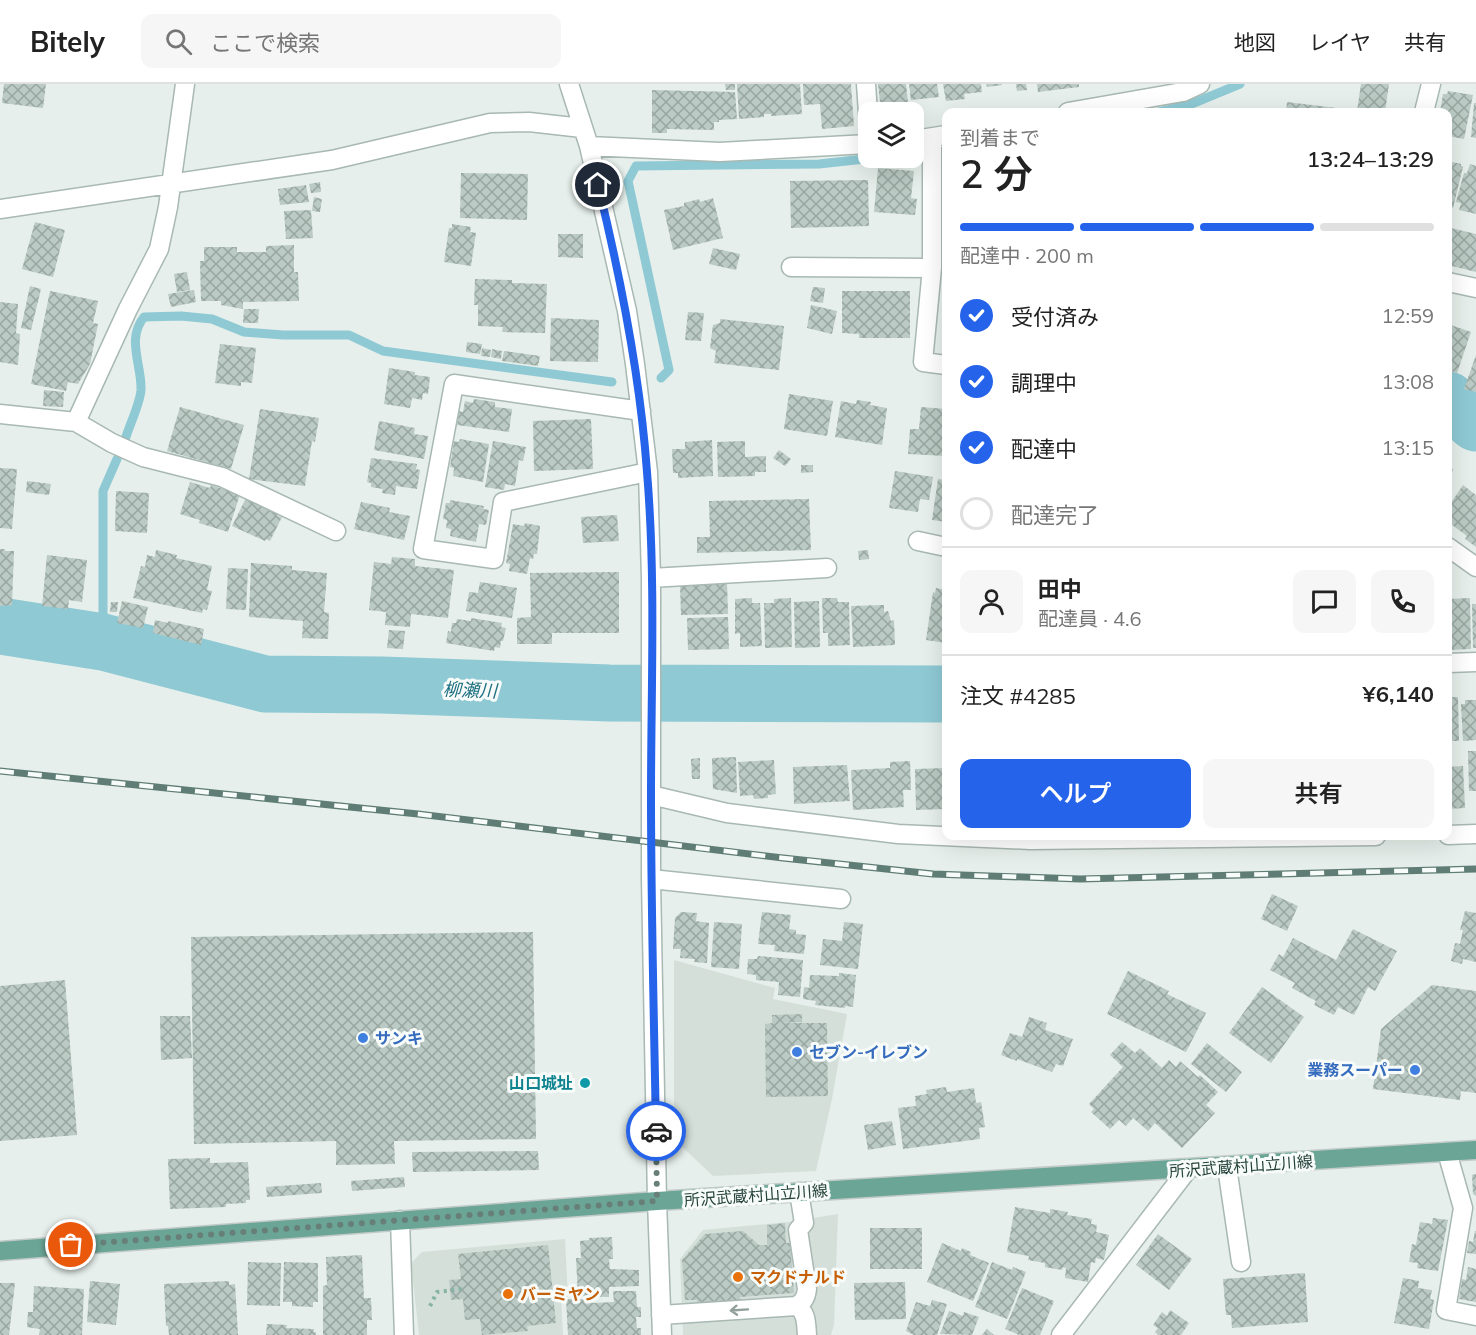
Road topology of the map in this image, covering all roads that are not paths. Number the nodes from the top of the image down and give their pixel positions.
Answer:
1 (185, 84) edge
2 (569, 84) edge
3 (866, 84) edge
4 (1200, 84) edge
5 (1431, 84) edge
6 (867, 102) edge
7 (1091, 108) edge
8 (1425, 108) edge
9 (582, 128) junction
10 (939, 136) edge
11 (924, 138) edge
12 (858, 145) edge
13 (589, 146) junction
14 (171, 183) junction
15 (0, 209) edge
16 (791, 267) dead end
17 (932, 268) junction
18 (1452, 283) edge
19 (1476, 288) edge
20 (942, 365) edge
21 (641, 411) junction
22 (0, 414) edge
23 (76, 422) junction
24 (648, 472) junction
25 (336, 531) dead end
26 (918, 541) dead end
27 (942, 545) edge
28 (1452, 550) edge
29 (1476, 567) edge
30 (827, 568) dead end
31 (651, 578) junction
32 (1476, 662) edge
33 (1452, 663) edge
34 (651, 795) junction
35 (1476, 834) edge
36 (1452, 835) edge
37 (942, 836) edge
38 (651, 879) junction
39 (841, 899) dead end
40 (1476, 1150) edge
41 (1447, 1152) junction
42 (1227, 1167) junction
43 (1188, 1169) junction
44 (800, 1192) junction
45 (657, 1201) junction
46 (400, 1220) junction
47 (0, 1251) edge
48 (1241, 1262) dead end
49 (797, 1306) junction
50 (661, 1315) junction
51 (1476, 1316) edge
52 (404, 1335) edge
53 (662, 1335) edge
54 (807, 1335) edge
55 (1060, 1335) edge

1 - 14 street
2 - 9 street
3 - 6 street
4 - 7 street
5 - 8 street
9 - 13 street
9 - 14 street
10 - 11 street
10 - 17 street
12 - 13 street
13 - 21 street
14 - 15 street
14 - 23 street
16 - 17 street
17 - 20 street
18 - 19 street
21 - 24 street
21 - 24 street
22 - 23 street
23 - 25 street
24 - 31 street
26 - 27 street
28 - 29 street
30 - 31 street
31 - 34 street
32 - 33 street
34 - 37 street
34 - 38 street
35 - 36 street
38 - 39 street
38 - 45 street
40 - 41 main road, 所沢武蔵村山立川線
41 - 42 main road, 所沢武蔵村山立川線
41 - 51 street
42 - 43 main road, 所沢武蔵村山立川線
42 - 48 street
43 - 44 main road, 所沢武蔵村山立川線
43 - 55 street
44 - 45 main road, 所沢武蔵村山立川線
44 - 49 street
45 - 46 main road, 所沢武蔵村山立川線
45 - 50 street
46 - 47 main road, 所沢武蔵村山立川線
46 - 52 street
49 -> 50 street
49 - 54 street
50 - 53 street

